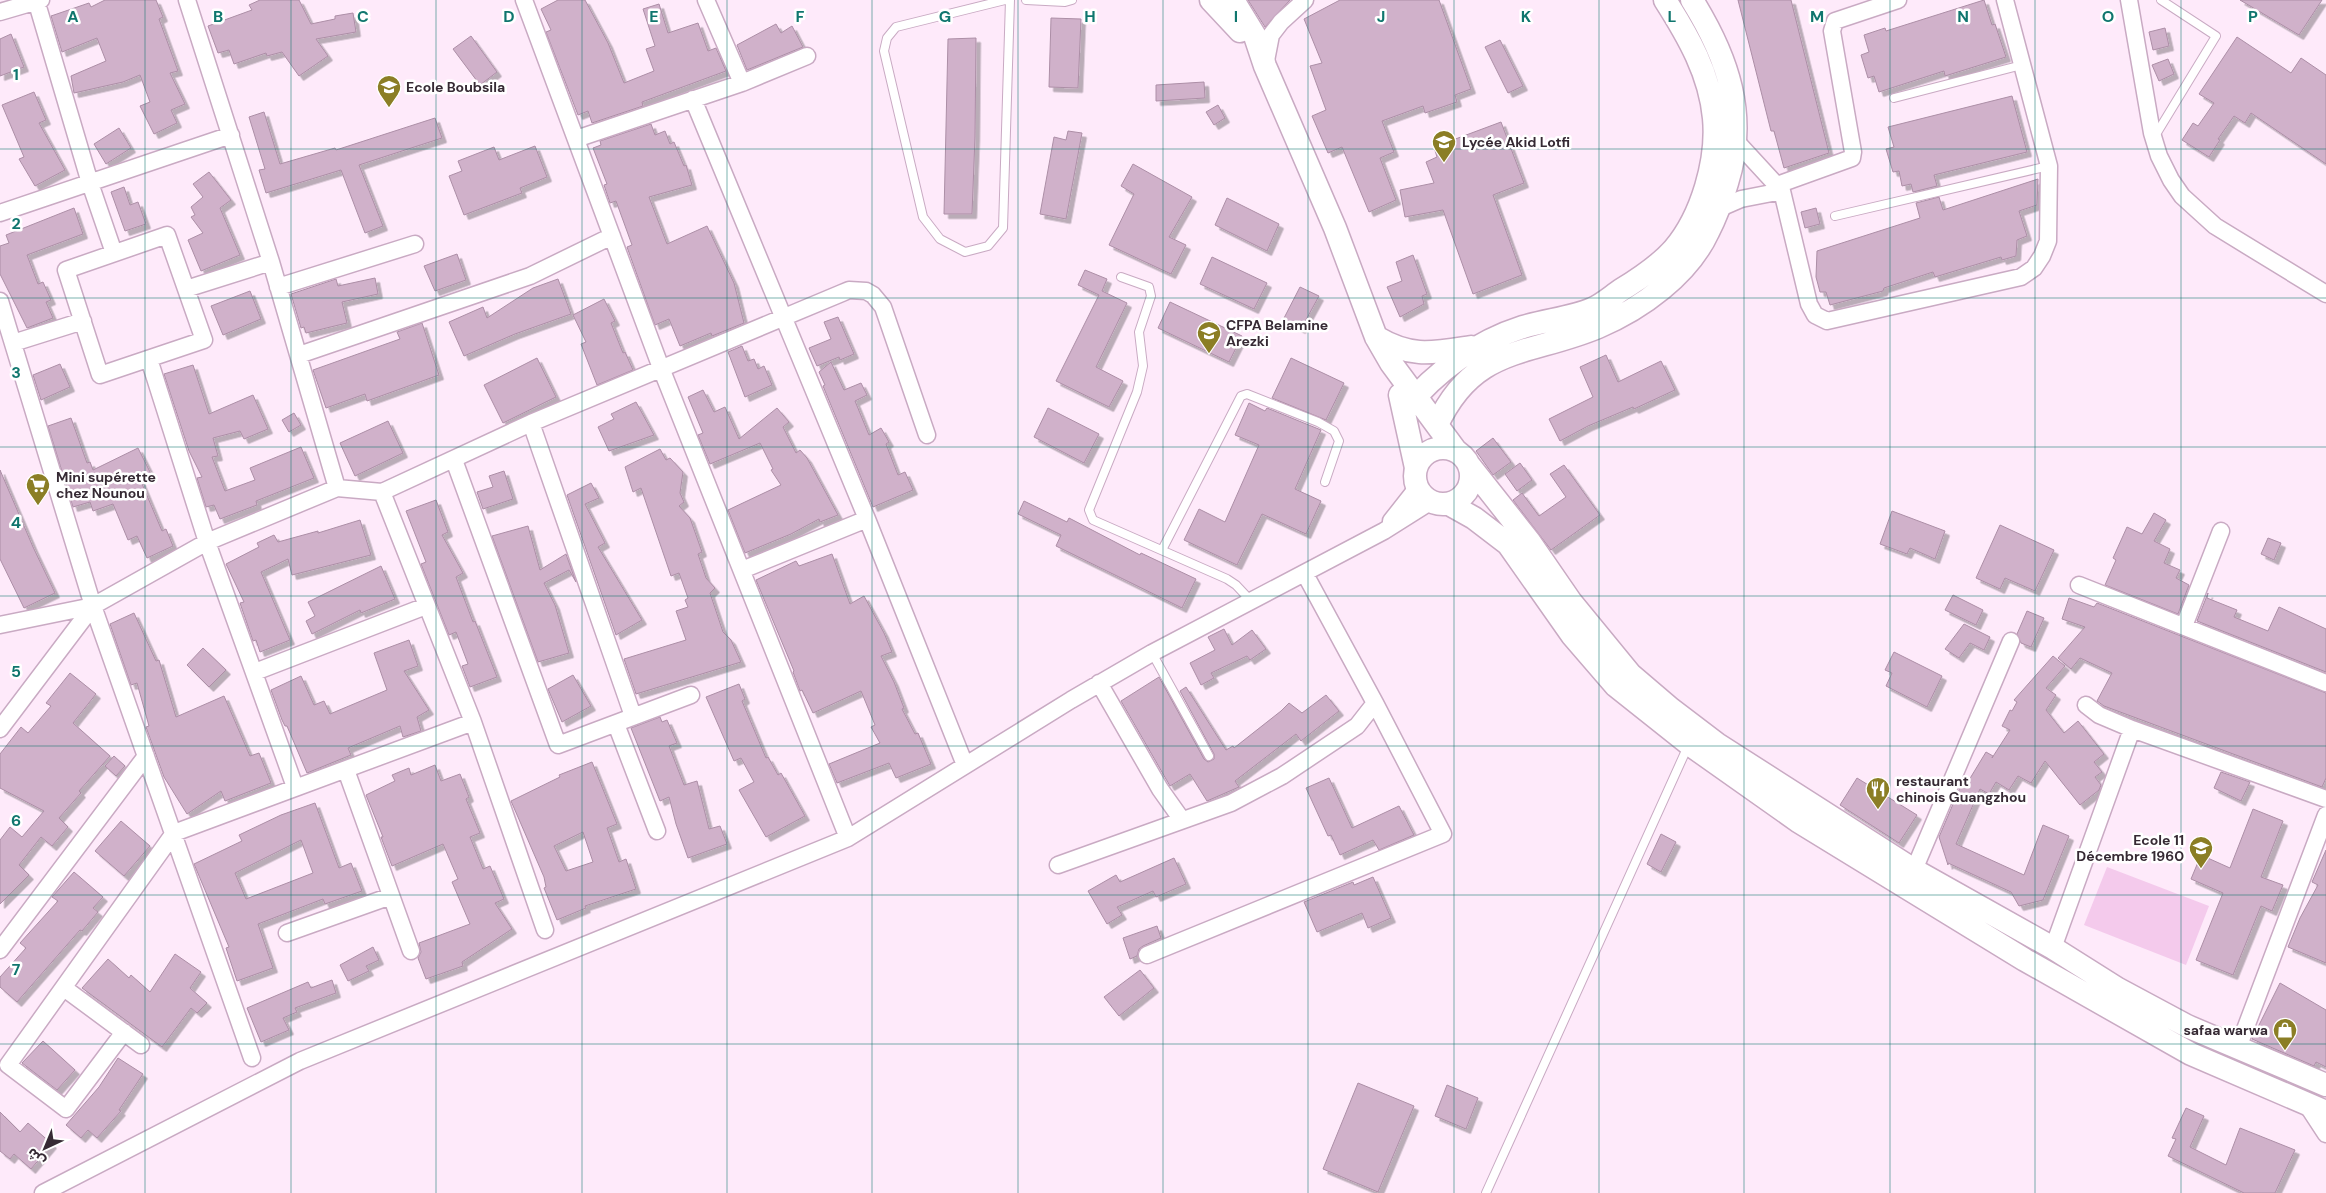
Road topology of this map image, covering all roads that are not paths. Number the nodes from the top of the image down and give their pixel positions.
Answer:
1 (187, 0) edge
2 (524, 0) edge
3 (706, 0) edge
4 (1005, 0) edge
5 (1010, 0) edge
6 (1026, 0) edge
7 (1072, 0) edge
8 (1211, 0) edge
9 (1234, 0) edge
10 (1305, 0) edge
11 (1665, 0) edge
12 (1692, 0) edge
13 (1898, 0) edge
14 (2005, 0) edge
15 (2130, 0) edge
16 (2161, 0) edge
17 (38, 1) edge
18 (0, 12) edge
19 (807, 56) dead end
20 (2022, 65) junction
21 (1265, 66) junction
22 (742, 83) junction
23 (693, 98) junction
24 (1894, 98) dead end
25 (231, 135) junction
26 (2154, 138) junction
27 (576, 139) junction
28 (1735, 140) junction
29 (2049, 166) junction
30 (90, 183) junction
31 (1779, 188) junction
32 (1718, 209) junction
33 (0, 213) edge
34 (1835, 216) dead end
35 (612, 236) junction
36 (415, 244) dead end
37 (114, 253) junction
38 (270, 262) junction
39 (1121, 277) dead end
40 (278, 287) junction
41 (186, 289) junction
42 (2326, 294) edge
43 (0, 301) edge
44 (781, 316) junction
45 (83, 321) junction
46 (1376, 337) junction
47 (13, 343) junction
48 (1477, 346) junction
49 (298, 355) junction
50 (150, 359) junction
51 (660, 368) junction
52 (1410, 403) junction
53 (531, 423) junction
54 (1437, 425) junction
55 (928, 434) dead end
56 (1462, 458) junction
57 (454, 460) junction
58 (1325, 482) dead end
59 (338, 488) junction
60 (1428, 490) junction
61 (382, 492) junction
62 (867, 519) junction
63 (2222, 530) dead end
64 (207, 542) junction
65 (1162, 550) junction
66 (742, 570) junction
67 (1305, 574) junction
68 (2079, 585) dead end
69 (1252, 602) junction
70 (93, 606) junction
71 (426, 606) junction
72 (0, 625) edge
73 (2184, 626) junction
74 (2010, 640) dead end
75 (1152, 653) junction
76 (255, 672) junction
77 (2326, 683) edge
78 (1100, 684) junction
79 (691, 695) dead end
80 (1375, 703) junction
81 (2086, 705) dead end
82 (633, 716) junction
83 (473, 722) junction
84 (616, 724) junction
85 (0, 729) edge
86 (2132, 729) junction
87 (1689, 744) junction
88 (146, 756) junction
89 (1209, 756) dead end
90 (965, 765) junction
91 (346, 770) junction
92 (295, 788) junction
93 (2326, 799) edge
94 (2326, 815) edge
95 (1182, 820) junction
96 (656, 831) dead end
97 (174, 833) junction
98 (848, 838) junction
99 (1058, 865) dead end
100 (1914, 870) junction
101 (391, 896) junction
102 (545, 930) dead end
103 (287, 933) dead end
104 (2053, 948) junction
105 (0, 950) edge
106 (411, 951) dead end
107 (1147, 955) dead end
108 (64, 988) junction
109 (124, 1032) junction
110 (141, 1045) dead end
111 (2238, 1048) junction
112 (252, 1058) dead end
113 (2326, 1085) edge
114 (2316, 1109) edge
115 (2326, 1134) edge
116 (43, 1193) edge
117 (1486, 1193) edge

1 - 25 street
2 - 27 street
3 - 22 street
4 - 5 lane
6 - 7 lane
8 - 21 main road
9 - 21 main road
10 - 21 street
11 - 48 main road
12 - 28 main road
13 - 31 street
14 - 20 street
15 - 26 street
16 - 26 lane
17 - 18 street
17 - 30 street
19 - 22 street
20 - 24 lane
20 - 29 street
21 - 46 main road
22 - 23 street
23 - 27 street
23 - 44 street
25 - 30 street
25 - 38 street
26 - 42 street
27 - 35 street
28 - 31 street
28 - 32 main road
29 - 31 street
29 - 34 lane
30 - 33 street
30 - 37 street
31 - 32 street
32 - 54 main road
35 - 49 street
35 - 51 street
36 - 40 street
37 - 41 street
37 - 45 street
38 - 40 street
38 - 41 street
39 - 65 lane
40 - 49 street
41 - 50 street
43 - 47 street
44 - 51 street
44 - 55 street
44 - 62 street
45 - 47 street
45 - 50 street
46 - 48 main road
46 - 52 main road
47 - 70 street
48 - 52 main road
49 - 59 street
50 - 64 street
51 - 53 street
51 - 66 street
52 - 54 main road
52 - 60 main road
53 - 57 street
53 - 82 street
54 - 56 main road
56 - 60 main road
56 - 60 main road
56 - 100 main road
57 - 61 street
57 - 84 street
58 - 65 lane
59 - 61 street
59 - 64 street
60 - 67 street
60 - 87 main road
61 - 71 street
62 - 66 street
62 - 90 street
63 - 73 street
64 - 70 street
64 - 76 street
65 - 69 lane
66 - 98 street
67 - 69 street
67 - 80 street
68 - 73 street
69 - 75 street
70 - 72 street
70 - 85 street
70 - 88 street
71 - 76 street
71 - 83 street
73 - 77 street
74 - 100 street
75 - 78 street
75 - 89 lane
76 - 92 street
78 - 90 street
78 - 95 street
79 - 82 street
80 - 95 street
80 - 107 street
81 - 86 street
82 - 84 street
83 - 91 street
83 - 102 street
84 - 96 street
86 - 93 street
86 - 104 street
87 - 114 main road
87 - 117 lane
88 - 97 street
88 - 105 street
90 - 98 street
91 - 92 street
91 - 101 street
92 - 97 street
94 - 111 street
95 - 99 street
97 - 108 street
97 - 112 street
98 - 116 street
100 - 104 main road
101 - 103 street
101 - 106 street
104 - 111 main road
108 - 109 street
108 - 109 street
109 - 110 street
111 - 113 main road
114 - 115 street

